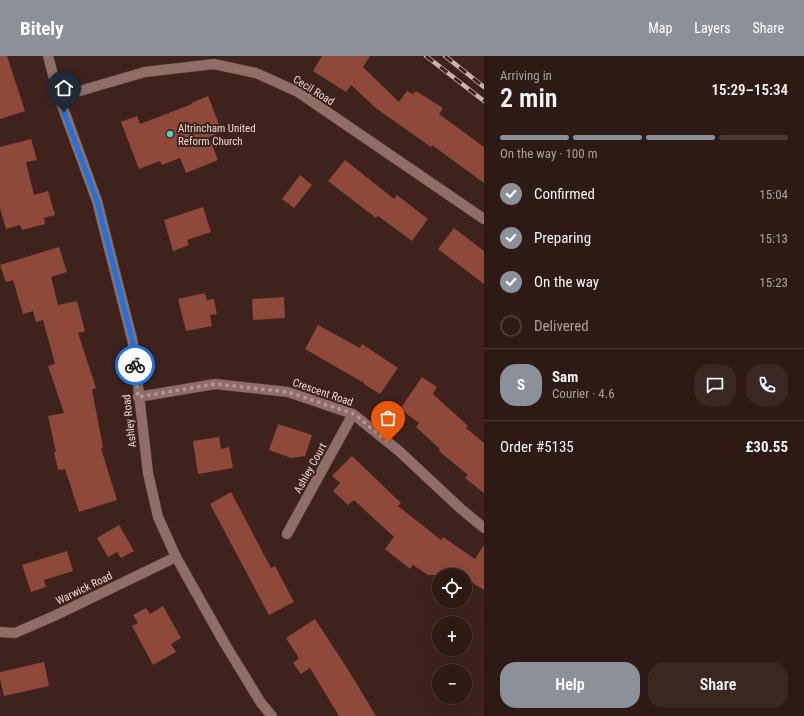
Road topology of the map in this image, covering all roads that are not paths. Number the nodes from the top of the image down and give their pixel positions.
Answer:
1 (48, 56) edge
2 (59, 96) junction
3 (484, 219) edge
4 (138, 397) junction
5 (354, 414) junction
6 (484, 528) edge
7 (287, 534) dead end
8 (176, 557) junction
9 (0, 632) edge
10 (272, 716) edge

1 - 2 street, Ashley Road
2 - 3 street, Cecil Road
2 - 4 street, Ashley Road
4 - 5 street, Crescent Road
4 - 8 street, Ashley Road
5 - 6 street, Crescent Road
5 - 7 street, Ashley Court
8 - 9 street, Warwick Road
8 - 10 street, Ashley Road

